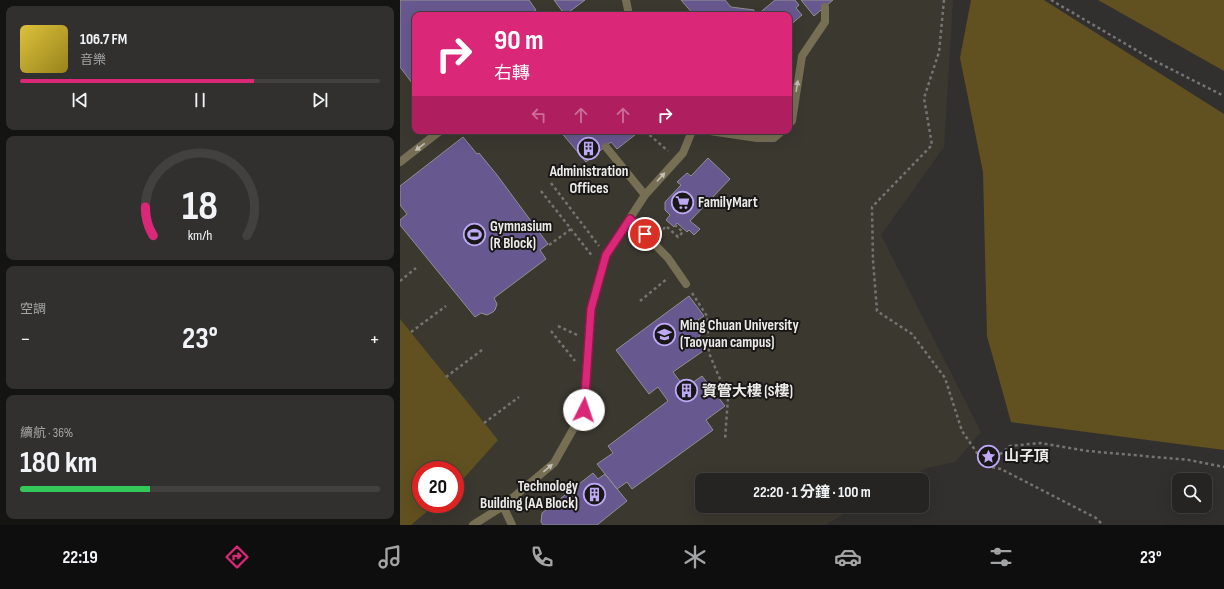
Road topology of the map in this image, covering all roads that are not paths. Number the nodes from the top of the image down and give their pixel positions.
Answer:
1 (626, 0) edge
2 (825, 7) dead end
3 (628, 12) edge
4 (792, 121) edge
5 (436, 134) edge
6 (691, 134) edge
7 (730, 134) edge
8 (779, 134) edge
9 (606, 146) dead end
10 (400, 162) edge
11 (645, 195) junction
12 (630, 219) junction
13 (686, 284) road end
14 (503, 506) junction
15 (473, 525) edge
16 (512, 525) edge

1 - 3 lane
4 -> 2 lane
5 -> 10 lane
11 -> 6 lane
7 - 8 lane
9 - 11 lane
11 - 12 lane
12 - 13 lane
14 -> 12 lane
14 - 15 lane
14 - 16 lane

